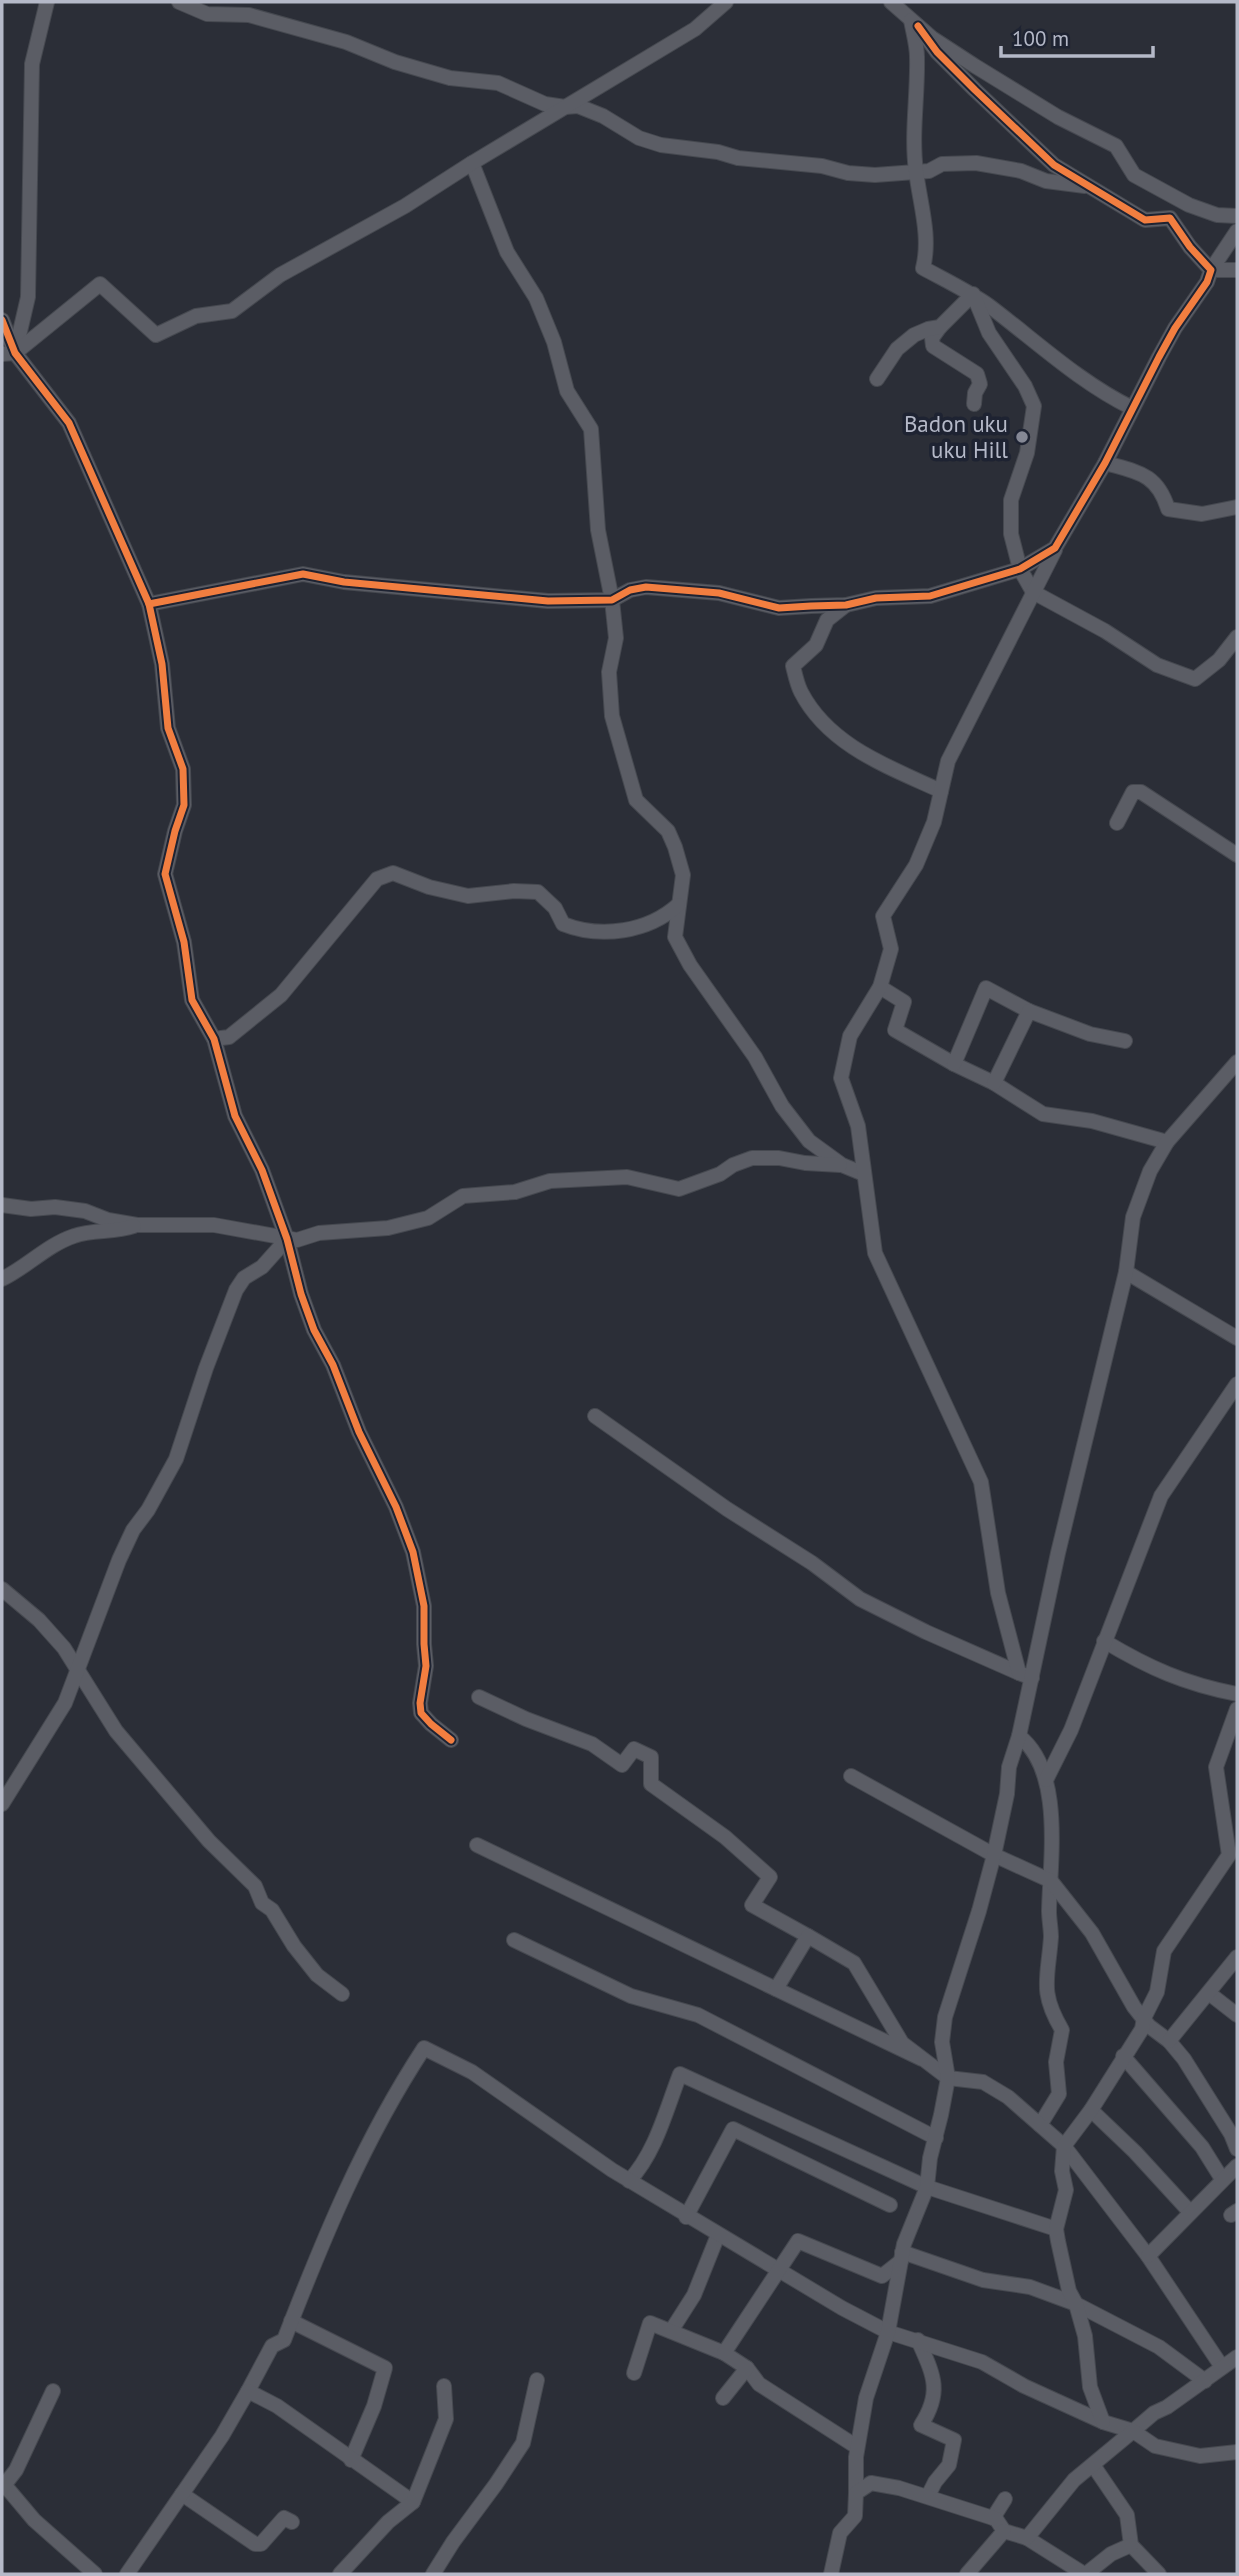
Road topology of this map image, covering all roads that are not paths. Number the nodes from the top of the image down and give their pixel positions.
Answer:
1 (47, 2) edge
2 (179, 2) edge
3 (726, 2) edge
4 (891, 2) edge
5 (915, 23) junction
6 (565, 107) junction
7 (472, 163) junction
8 (916, 172) junction
9 (1090, 187) junction
10 (1237, 216) edge
11 (1237, 231) edge
12 (1212, 270) junction
13 (1237, 270) edge
14 (972, 294) junction
15 (2, 320) edge
16 (940, 327) junction
17 (8, 354) edge
18 (877, 379) dead end
19 (974, 404) dead end
20 (1132, 408) junction
21 (1105, 463) junction
22 (1237, 507) edge
23 (1055, 548) junction
24 (1020, 569) junction
25 (1033, 592) junction
26 (612, 600) junction
27 (149, 604) junction
28 (846, 605) junction
29 (1237, 638) edge
30 (941, 791) junction
31 (1117, 823) dead end
32 (1237, 855) edge
33 (678, 905) junction
34 (880, 987) junction
35 (1029, 1012) junction
36 (214, 1039) junction
37 (1125, 1041) dead end
38 (1237, 1062) edge
39 (954, 1064) junction
40 (994, 1083) junction
41 (1167, 1142) junction
42 (842, 1165) junction
43 (864, 1174) junction
44 (2, 1205) edge
45 (138, 1225) junction
46 (287, 1239) junction
47 (1126, 1272) junction
48 (2, 1279) edge
49 (1237, 1338) edge
50 (1237, 1384) edge
51 (595, 1416) dead end
52 (2, 1589) edge
53 (1104, 1641) junction
54 (77, 1669) junction
55 (1026, 1676) junction
56 (1237, 1694) edge
57 (479, 1697) dead end
58 (1237, 1709) edge
59 (1019, 1736) junction
60 (451, 1740) dead end
61 (851, 1776) dead end
62 (1046, 1780) junction
63 (2, 1804) edge
64 (477, 1845) dead end
65 (994, 1854) junction
66 (1051, 1881) junction
67 (808, 1936) junction
68 (514, 1940) dead end
69 (1237, 1957) edge
70 (776, 1989) junction
71 (342, 1994) dead end
72 (1210, 1994) junction
73 (1237, 2015) edge
74 (1144, 2018) junction
75 (1169, 2041) junction
76 (1123, 2056) junction
77 (922, 2059) junction
78 (948, 2078) junction
79 (1091, 2110) junction
80 (1040, 2125) junction
81 (936, 2138) junction
82 (1063, 2146) junction
83 (1237, 2149) edge
84 (1237, 2166) edge
85 (1222, 2179) junction
86 (629, 2181) junction
87 (927, 2187) junction
88 (890, 2205) dead end
89 (1190, 2212) junction
90 (686, 2217) junction
91 (1056, 2229) junction
92 (718, 2235) junction
93 (902, 2256) junction
94 (1147, 2256) junction
95 (779, 2270) junction
96 (1076, 2304) junction
97 (291, 2321) junction
98 (671, 2331) junction
99 (888, 2332) junction
100 (919, 2340) junction
101 (724, 2353) junction
102 (1237, 2357) edge
103 (1222, 2367) junction
104 (747, 2368) junction
105 (634, 2373) dead end
106 (537, 2380) dead end
107 (1205, 2381) junction
108 (444, 2386) dead end
109 (53, 2391) dead end
110 (248, 2391) junction
111 (723, 2398) dead end
112 (1103, 2422) junction
113 (1133, 2431) junction
114 (857, 2447) junction
115 (1237, 2452) edge
116 (351, 2460) junction
117 (1093, 2465) junction
118 (3, 2485) edge
119 (856, 2493) junction
120 (182, 2494) junction
121 (928, 2496) junction
122 (1005, 2499) dead end
123 (413, 2502) junction
124 (993, 2518) junction
125 (292, 2522) dead end
126 (1004, 2531) junction
127 (1027, 2538) junction
128 (1131, 2544) junction
129 (96, 2574) edge
130 (127, 2574) edge
131 (340, 2574) edge
132 (433, 2574) edge
133 (831, 2574) edge
134 (967, 2574) edge
135 (1085, 2574) edge
136 (1159, 2574) edge

1 - 17 street
2 - 6 street
3 - 6 street
4 - 5 street
5 - 8 street
5 - 9 street
5 - 10 street
6 - 7 street
6 - 8 street
7 - 17 street
7 - 26 street
8 - 9 street
8 - 14 street
9 - 12 street
11 - 12 street
12 - 13 street
12 - 20 street
14 - 16 street
14 - 20 street
14 - 24 street
15 - 17 street
16 - 18 street
16 - 19 street
17 - 27 street
20 - 21 street
21 - 22 street
21 - 23 street
23 - 24 street
23 - 25 street
24 - 25 street
24 - 28 street
25 - 29 street
25 - 30 street
26 - 27 street
26 - 28 street
26 - 33 street
27 - 36 street
28 - 30 street
30 - 34 street
31 - 32 street
33 - 36 street
33 - 42 street
34 - 39 street
34 - 43 street
35 - 37 street
35 - 39 street
35 - 40 street
36 - 46 street
38 - 41 street
39 - 40 street
40 - 41 street
41 - 47 street
42 - 43 street
42 - 46 street
43 - 55 street
44 - 45 street
45 - 46 street
45 - 48 street
46 - 54 street
46 - 60 street
47 - 49 street
47 - 55 street
50 - 53 street
51 - 55 street
52 - 54 street
53 - 56 street
53 - 62 street
54 - 63 street
54 - 71 street
55 - 59 street
57 - 67 street
58 - 74 street
59 - 62 street
59 - 65 street
61 - 65 street
62 - 66 street
64 - 70 street
65 - 66 street
65 - 78 street
66 - 74 street
66 - 80 street
67 - 70 street
67 - 77 street
68 - 81 street
69 - 72 street
70 - 77 street
72 - 73 street
72 - 75 street
74 - 75 street
74 - 76 street
75 - 83 street
76 - 79 street
76 - 85 street
77 - 78 street
78 - 80 street
78 - 81 street
79 - 82 street
79 - 89 street
80 - 82 street
81 - 87 street
82 - 91 street
82 - 94 street
84 - 85 street
85 - 89 street
86 - 87 street
86 - 90 street
86 - 97 street
87 - 91 street
87 - 93 street
88 - 90 street
89 - 94 street
90 - 92 street
91 - 96 street
92 - 95 street
92 - 98 street
93 - 95 street
93 - 96 street
93 - 99 street
94 - 103 street
95 - 99 street
95 - 101 street
96 - 107 street
96 - 112 street
97 - 110 street
97 - 116 street
98 - 101 street
98 - 105 street
99 - 100 street
99 - 114 street
100 - 112 street
100 - 121 street
101 - 104 street
102 - 103 street
103 - 107 street
104 - 111 street
104 - 114 street
106 - 132 street
107 - 113 street
108 - 123 street
109 - 118 street
110 - 116 street
110 - 120 street
112 - 113 street
113 - 115 street
113 - 117 street
114 - 119 street
116 - 123 street
117 - 127 street
117 - 128 street
118 - 129 street
119 - 121 street
119 - 133 street
120 - 125 street
120 - 130 street
121 - 124 street
122 - 124 street
123 - 131 street
124 - 126 street
126 - 127 street
126 - 134 street
127 - 135 street
128 - 135 street
128 - 136 street

